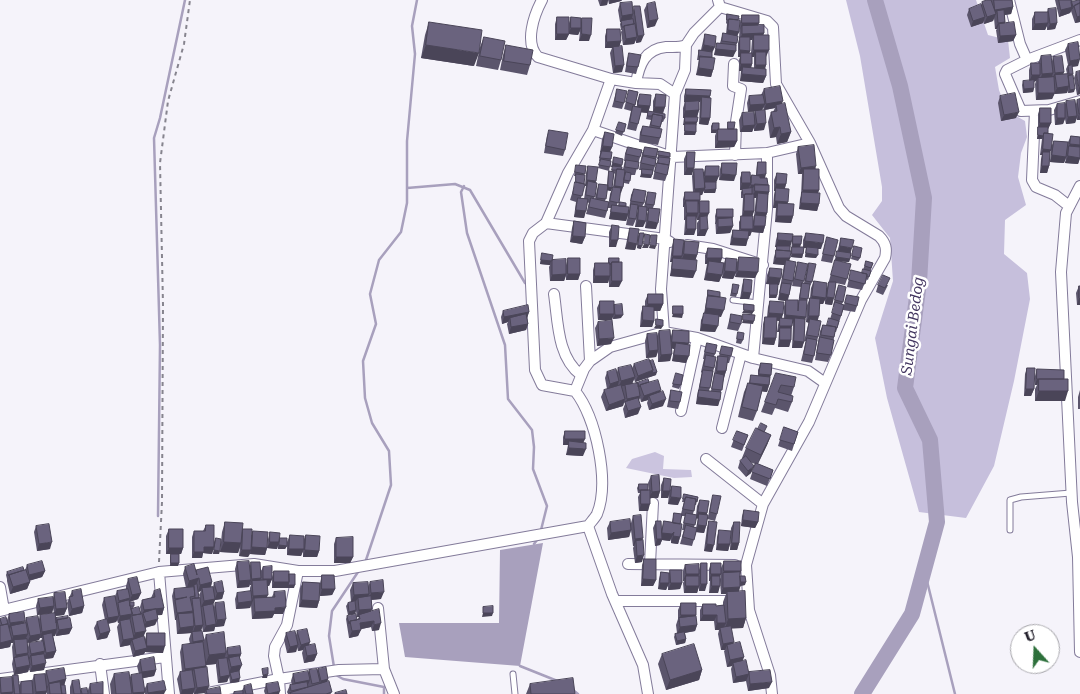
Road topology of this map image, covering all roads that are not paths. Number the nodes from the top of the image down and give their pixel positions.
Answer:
1 (542, 0) edge
2 (1009, 0) edge
3 (719, 3) edge
4 (1080, 40) edge
5 (686, 46) junction
6 (1027, 60) junction
7 (734, 64) dead end
8 (611, 79) junction
9 (636, 83) junction
10 (675, 94) junction
11 (1080, 101) edge
12 (1035, 111) junction
13 (592, 130) junction
14 (810, 143) junction
15 (767, 153) junction
16 (735, 155) junction
17 (672, 157) junction
18 (1080, 186) edge
19 (1069, 206) junction
20 (546, 223) junction
21 (665, 239) junction
22 (763, 265) junction
23 (586, 286) dead end
24 (554, 294) dead end
25 (733, 300) dead end
26 (759, 303) junction
27 (664, 332) junction
28 (697, 338) junction
29 (741, 354) junction
30 (753, 358) junction
31 (590, 361) junction
32 (580, 375) junction
33 (825, 383) junction
34 (576, 391) junction
35 (681, 411) dead end
36 (722, 428) dead end
37 (706, 459) dead end
38 (1072, 493) junction
39 (653, 504) dead end
40 (763, 504) junction
41 (588, 526) junction
42 (1010, 530) dead end
43 (628, 564) dead end
44 (650, 564) junction
45 (746, 565) junction
46 (298, 571) junction
47 (159, 572) junction
48 (0, 587) edge
49 (748, 600) junction
50 (616, 601) junction
51 (378, 608) edge
52 (2, 610) edge
53 (1080, 652) edge
54 (165, 657) junction
55 (100, 664) junction
56 (384, 669) junction
57 (513, 674) dead end
58 (0, 679) edge
59 (279, 679) junction
60 (104, 694) edge
61 (169, 694) edge
62 (203, 694) edge
63 (280, 694) edge
64 (394, 694) edge
65 (515, 694) edge
66 (648, 694) edge
67 (767, 694) edge
68 (772, 694) edge

1 - 8 street
2 - 6 street
3 - 5 street
3 - 14 street
4 - 6 street
5 - 9 street
5 - 10 street
6 - 12 street
7 - 16 street
8 - 9 street
8 - 13 street
9 - 10 street
10 - 17 street
11 - 12 street
12 - 19 street
13 - 17 street
13 - 20 street
14 - 15 street
14 - 33 street
15 - 16 street
15 - 22 street
16 - 17 street
17 - 21 street
18 - 19 street
19 - 38 street
20 - 21 street
20 - 34 street
21 - 22 street
21 - 27 street
22 - 26 street
23 - 31 street
24 - 32 street
25 - 26 lane
26 - 30 street
27 - 28 street
27 - 31 street
28 - 29 street
28 - 35 street
29 - 30 street
29 - 36 street
30 - 33 street
31 - 32 street
32 - 34 street
33 - 40 street
34 - 41 street
37 - 40 street
38 - 42 lane
38 - 53 street
39 - 44 street
40 - 45 street
41 - 46 street
41 - 50 street
43 - 44 street
44 - 45 street
45 - 49 street
46 - 47 street
46 - 59 street
47 - 52 street
47 - 54 street
48 - 52 street
49 - 50 street
49 - 68 street
50 - 66 street
51 - 56 street
54 - 55 street
54 - 61 street
55 - 58 street
55 - 60 street
56 - 59 street
56 - 64 street
57 - 65 lane
59 - 62 street
59 - 63 street
67 - 68 street

